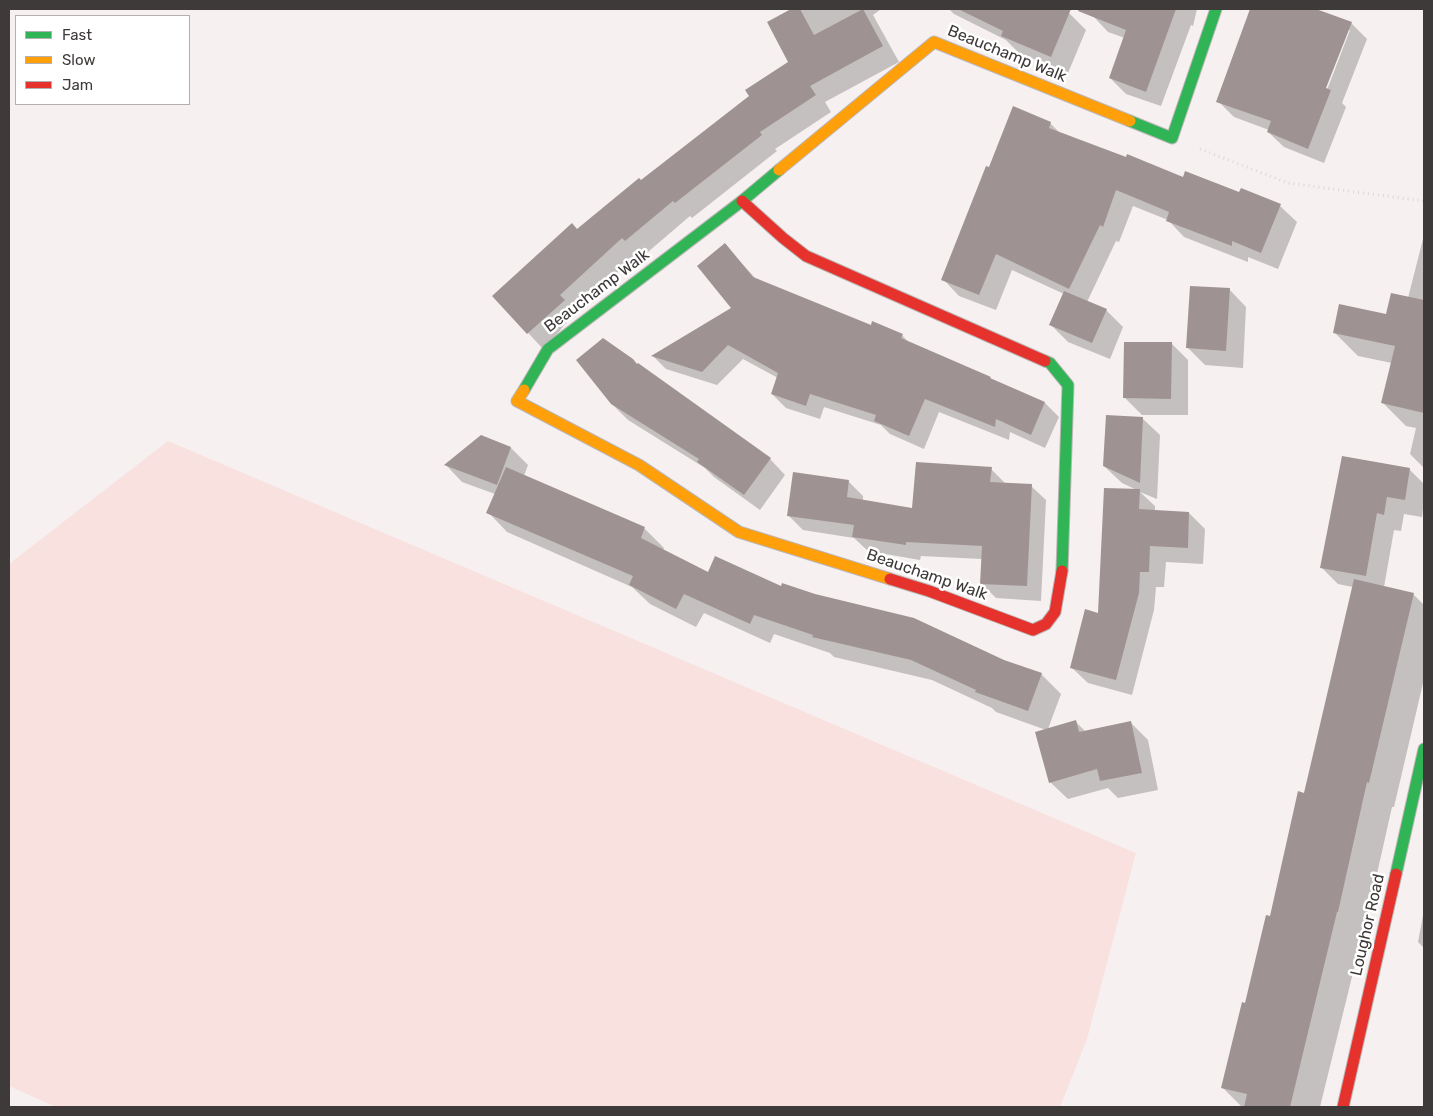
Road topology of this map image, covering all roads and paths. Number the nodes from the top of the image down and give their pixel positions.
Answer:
1 (1216, 9) edge
2 (1172, 138) junction
3 (742, 201) junction
4 (1424, 201) edge
5 (1424, 749) edge
6 (1343, 1107) edge

1 - 2 street
2 - 3 street, Beauchamp Walk
2 - 4 path
3 - 3 street, Beauchamp Walk
5 - 6 street, Loughor Road

